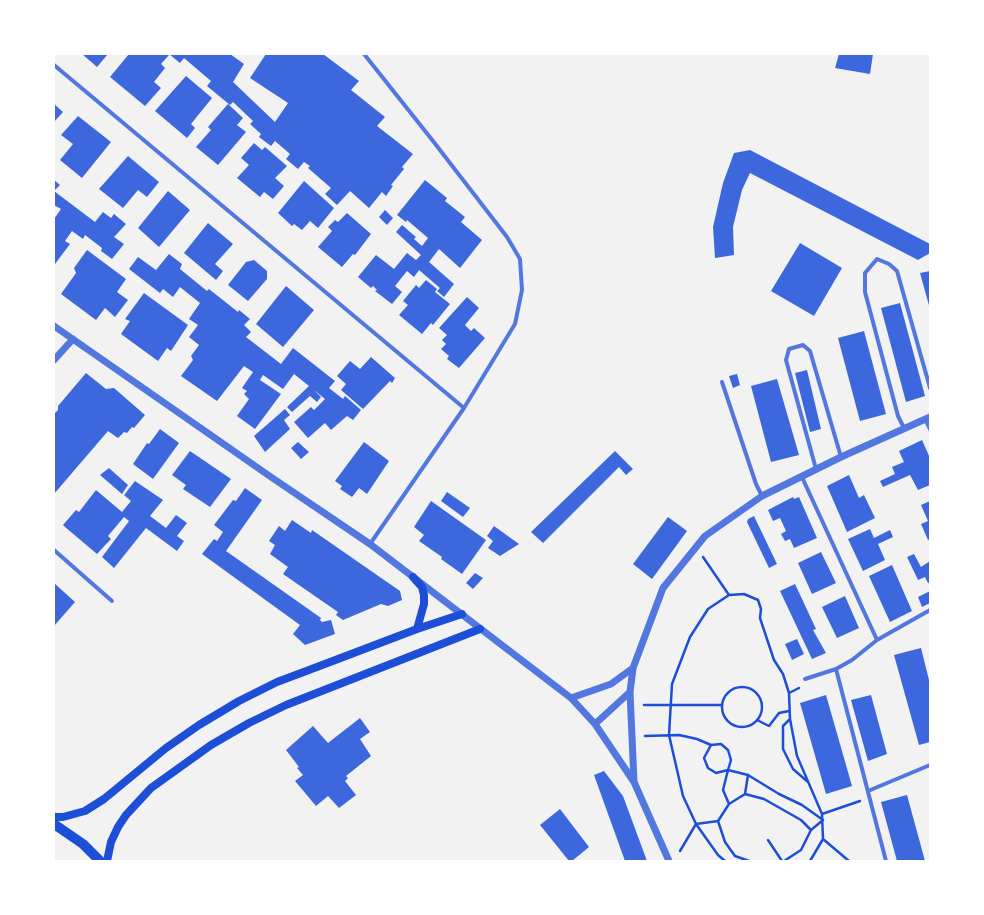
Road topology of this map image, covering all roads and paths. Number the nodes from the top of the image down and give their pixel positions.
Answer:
1 (364, 54) edge
2 (54, 65) edge
3 (54, 326) edge
4 (73, 339) junction
5 (54, 360) edge
6 (722, 382) dead end
7 (930, 388) edge
8 (464, 408) junction
9 (928, 418) edge
10 (904, 428) junction
11 (930, 429) edge
12 (841, 457) junction
13 (816, 469) junction
14 (801, 475) junction
15 (762, 496) junction
16 (370, 544) junction
17 (54, 550) edge
18 (702, 556) dead end
19 (413, 577) junction
20 (728, 595) junction
21 (112, 602) dead end
22 (930, 610) edge
23 (462, 614) junction
24 (417, 629) junction
25 (480, 629) junction
26 (877, 640) junction
27 (633, 668) junction
28 (836, 669) junction
29 (805, 679) dead end
30 (630, 692) junction
31 (571, 698) junction
32 (640, 705) dead end
33 (671, 705) junction
34 (721, 705) junction
35 (789, 711) junction
36 (790, 719) junction
37 (757, 720) junction
38 (595, 724) junction
39 (669, 735) junction
40 (641, 736) dead end
41 (711, 745) junction
42 (930, 765) edge
43 (728, 770) junction
44 (748, 775) junction
45 (634, 782) junction
46 (808, 782) junction
47 (868, 791) junction
48 (745, 794) junction
49 (870, 798) junction
50 (729, 804) junction
51 (822, 814) junction
52 (54, 817) edge
53 (823, 820) junction
54 (718, 821) junction
55 (54, 824) edge
56 (696, 824) junction
57 (811, 830) junction
58 (768, 840) dead end
59 (823, 840) junction
60 (677, 855) dead end
61 (100, 861) edge
62 (107, 861) edge
63 (669, 861) edge
64 (725, 861) edge
65 (749, 861) edge
66 (783, 861) edge
67 (810, 861) edge
68 (849, 861) edge
69 (886, 861) edge

1 - 8 street
2 - 8 street
3 - 4 street
4 - 5 street
4 - 16 street
6 - 15 street
7 - 10 street
8 - 16 street
9 - 10 street
9 - 11 street
10 - 12 street
12 - 13 street
12 - 13 street
13 - 14 street
14 - 15 street
14 - 26 street
15 - 27 street
16 - 19 street
17 - 21 street
18 - 20 path
19 - 23 street
19 - 24 main road
20 - 33 path
20 - 35 path
22 - 26 street
23 - 24 main road
23 - 25 street
24 - 52 main road
25 - 31 street
25 - 62 main road
26 - 28 street
27 - 30 street
27 - 31 street
28 - 29 street
28 - 47 street
30 - 38 street
30 - 45 street
31 - 38 street
32 - 33 path
33 - 34 path
33 - 39 path
34 - 37 path
34 - 37 path
35 - 36 path
35 - 37 path
36 - 46 path
36 - 46 path
38 - 45 street
39 - 40 path
39 - 41 path
39 - 56 path
41 - 43 path
41 - 43 path
42 - 47 street
43 - 44 path
43 - 50 path
44 - 48 path
44 - 53 path
45 - 63 street
46 - 51 path
47 - 49 street
48 - 50 path
48 - 57 path
49 - 51 path
49 - 69 street
50 - 54 path
51 - 53 path
53 - 57 path
53 - 59 path
54 - 56 path
54 - 65 path
55 - 61 main road
56 - 60 path
56 - 64 path
57 - 66 path
58 - 66 path
59 - 67 path
59 - 68 path

